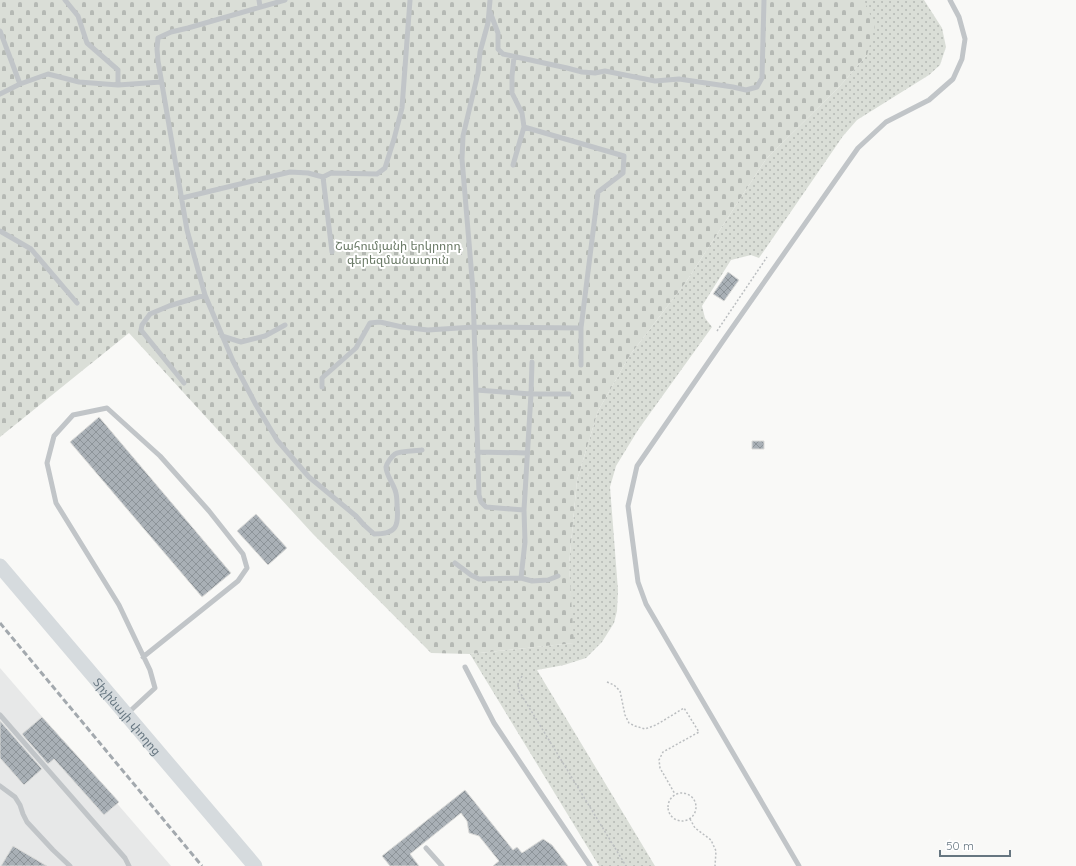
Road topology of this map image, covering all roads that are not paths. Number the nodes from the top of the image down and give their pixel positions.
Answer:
1 (65, 0) edge
2 (259, 0) edge
3 (285, 0) edge
4 (410, 0) edge
5 (490, 0) edge
6 (764, 0) edge
7 (950, 0) edge
8 (260, 7) junction
9 (489, 10) junction
10 (0, 31) edge
11 (514, 56) junction
12 (161, 82) junction
13 (20, 84) junction
14 (118, 85) junction
15 (0, 94) edge
16 (524, 127) junction
17 (513, 165) dead end
18 (322, 177) junction
19 (182, 198) junction
20 (0, 231) edge
21 (332, 252) dead end
22 (205, 295) junction
23 (77, 303) dead end
24 (285, 325) dead end
25 (474, 327) junction
26 (581, 328) junction
27 (222, 336) junction
28 (532, 362) dead end
29 (581, 365) dead end
30 (184, 383) dead end
31 (322, 387) dead end
32 (476, 390) junction
33 (531, 394) junction
34 (569, 394) dead end
35 (422, 450) dead end
36 (477, 452) junction
37 (528, 453) junction
38 (524, 510) junction
39 (456, 563) dead end
40 (0, 566) edge
41 (558, 576) dead end
42 (521, 578) junction
43 (143, 657) junction
44 (465, 667) dead end
45 (0, 715) edge
46 (127, 715) junction
47 (0, 786) edge
48 (426, 848) dead end
49 (70, 866) edge
50 (129, 866) edge
51 (255, 866) edge
52 (442, 866) edge
53 (590, 866) edge
54 (799, 866) edge

1 - 14 lane
2 - 8 lane
3 - 8 lane
4 - 18 lane
5 - 9 lane
6 - 11 lane
7 - 54 lane
8 - 12 lane
9 - 11 lane
9 - 25 lane
10 - 13 lane
11 - 16 lane
12 - 14 lane
12 - 19 lane
13 - 14 lane
13 - 15 lane
16 - 17 lane
16 - 26 lane
18 - 19 lane
18 - 21 lane
19 - 22 lane
20 - 23 lane
22 - 27 lane
22 - 30 lane
24 - 27 lane
25 - 26 lane
25 - 31 lane
25 - 32 lane
26 - 29 lane
27 - 35 lane
28 - 33 lane
32 - 33 lane
32 - 36 lane
33 - 34 lane
33 - 37 lane
36 - 37 lane
36 - 38 lane
37 - 38 lane
38 - 42 lane
39 - 42 lane
40 - 46 street, Տիչինայի փողոց
41 - 42 lane
43 - 43 lane
43 - 46 lane
44 - 53 lane
45 - 50 lane
46 - 51 street, Տիչինայի փողոց
47 - 49 lane
48 - 52 lane

